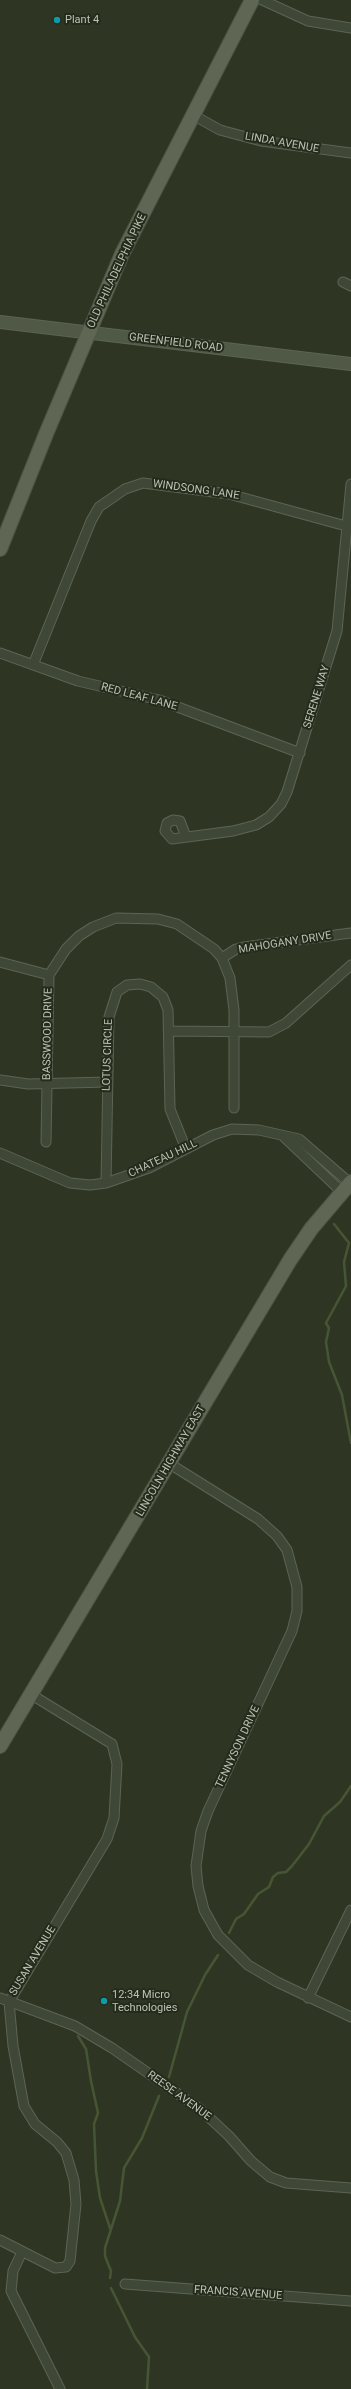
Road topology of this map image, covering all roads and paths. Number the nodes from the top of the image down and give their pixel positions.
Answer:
1 (252, 0) edge
2 (262, 0) edge
3 (351, 28) edge
4 (193, 115) junction
5 (351, 153) edge
6 (0, 322) edge
7 (89, 332) junction
8 (351, 364) edge
9 (351, 484) edge
10 (346, 526) junction
11 (0, 549) edge
12 (0, 653) edge
13 (33, 665) junction
14 (300, 753) junction
15 (186, 837) dead end
16 (351, 933) edge
17 (222, 958) junction
18 (0, 962) edge
19 (351, 965) edge
20 (49, 975) junction
21 (169, 1031) junction
22 (234, 1031) junction
23 (0, 1080) edge
24 (47, 1082) junction
25 (108, 1082) junction
26 (234, 1108) dead end
27 (46, 1142) dead end
28 (186, 1149) junction
29 (0, 1153) edge
30 (106, 1183) junction
31 (348, 1185) edge
32 (170, 1464) junction
33 (32, 1695) junction
34 (0, 1746) edge
35 (351, 1910) edge
36 (308, 1998) junction
37 (4, 2000) edge
38 (351, 2017) edge
39 (351, 2188) edge
40 (0, 2240) edge
41 (22, 2252) junction
42 (124, 2284) dead end
43 (351, 2301) edge
44 (60, 2389) edge

1 - 4 main road, OLD PHILADELPHIA PIKE
2 - 3 street
4 - 5 street, LINDA AVENUE
4 - 7 main road, OLD PHILADELPHIA PIKE
6 - 7 main road, GREENFIELD ROAD
7 - 8 main road, GREENFIELD ROAD
7 - 11 main road, OLD PHILADELPHIA PIKE
9 - 10 street, SERENE WAY
10 - 13 street, WINDSONG LANE
10 - 14 street, SERENE WAY
12 - 13 street, RED LEAF LANE
13 - 14 street, RED LEAF LANE
14 - 15 street, SERENE WAY
16 - 17 street, MAHOGANY DRIVE
17 - 20 street, BASSWOOD DRIVE
17 - 22 street, BASSWOOD DRIVE
18 - 20 street
19 - 22 street
20 - 24 street, BASSWOOD DRIVE
21 - 22 street
21 - 25 street, LOTUS CIRCLE
21 - 28 street, LOTUS CIRCLE
22 - 26 street, BASSWOOD DRIVE
23 - 24 street
24 - 25 street
24 - 27 street, BASSWOOD DRIVE
25 - 30 street, LOTUS CIRCLE
28 - 30 street, CHATEAU HILL
28 - 31 street, CHATEAU HILL
29 - 30 street, CHATEAU HILL
31 - 32 main road, LINCOLN HIGHWAY EAST
32 - 33 main road, LINCOLN HIGHWAY EAST
32 - 36 street, TENNYSON DRIVE
33 - 34 main road, LINCOLN HIGHWAY EAST
33 - 37 street, SUSAN AVENUE
35 - 36 street
36 - 38 street, TENNYSON DRIVE
37 - 39 street, REESE AVENUE
37 - 41 street, SUSAN AVENUE
40 - 41 street
41 - 44 street
42 - 43 street, FRANCIS AVENUE

